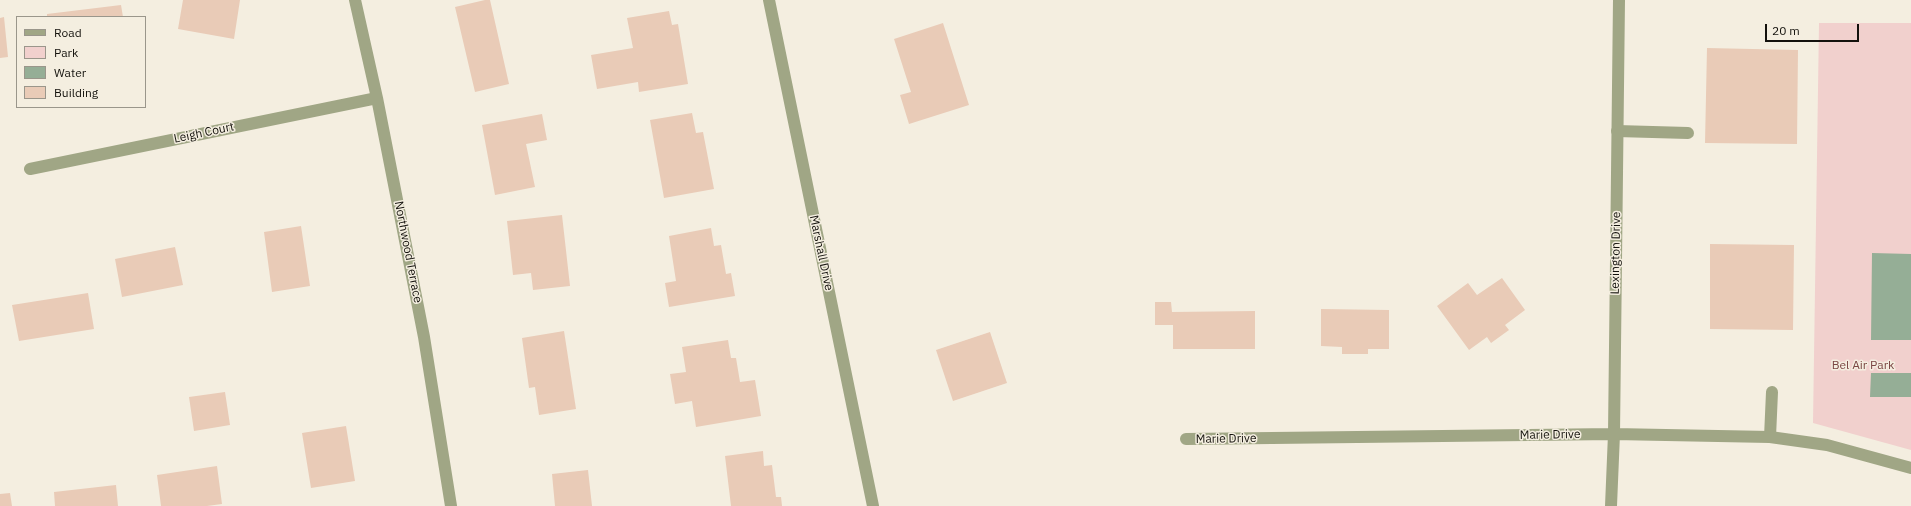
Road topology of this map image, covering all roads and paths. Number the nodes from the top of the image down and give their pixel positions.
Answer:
1 (355, 0) edge
2 (769, 0) edge
3 (1619, 0) edge
4 (377, 98) junction
5 (1617, 131) junction
6 (1688, 133) dead end
7 (30, 169) dead end
8 (1772, 392) dead end
9 (1614, 434) junction
10 (1770, 437) junction
11 (1186, 439) dead end
12 (1911, 468) edge
13 (451, 506) edge
14 (872, 506) edge
15 (1610, 506) edge

1 - 4 street, Northwood Terrace
2 - 14 street, Marshall Drive
3 - 5 street, Lexington Drive
4 - 7 street, Leigh Court
4 - 13 street, Northwood Terrace
5 - 6 street
5 - 9 street, Lexington Drive
8 - 10 street
9 - 10 street, Marie Drive
9 - 11 street, Marie Drive
9 - 15 street, Lexington Drive
10 - 12 street, Marie Drive

